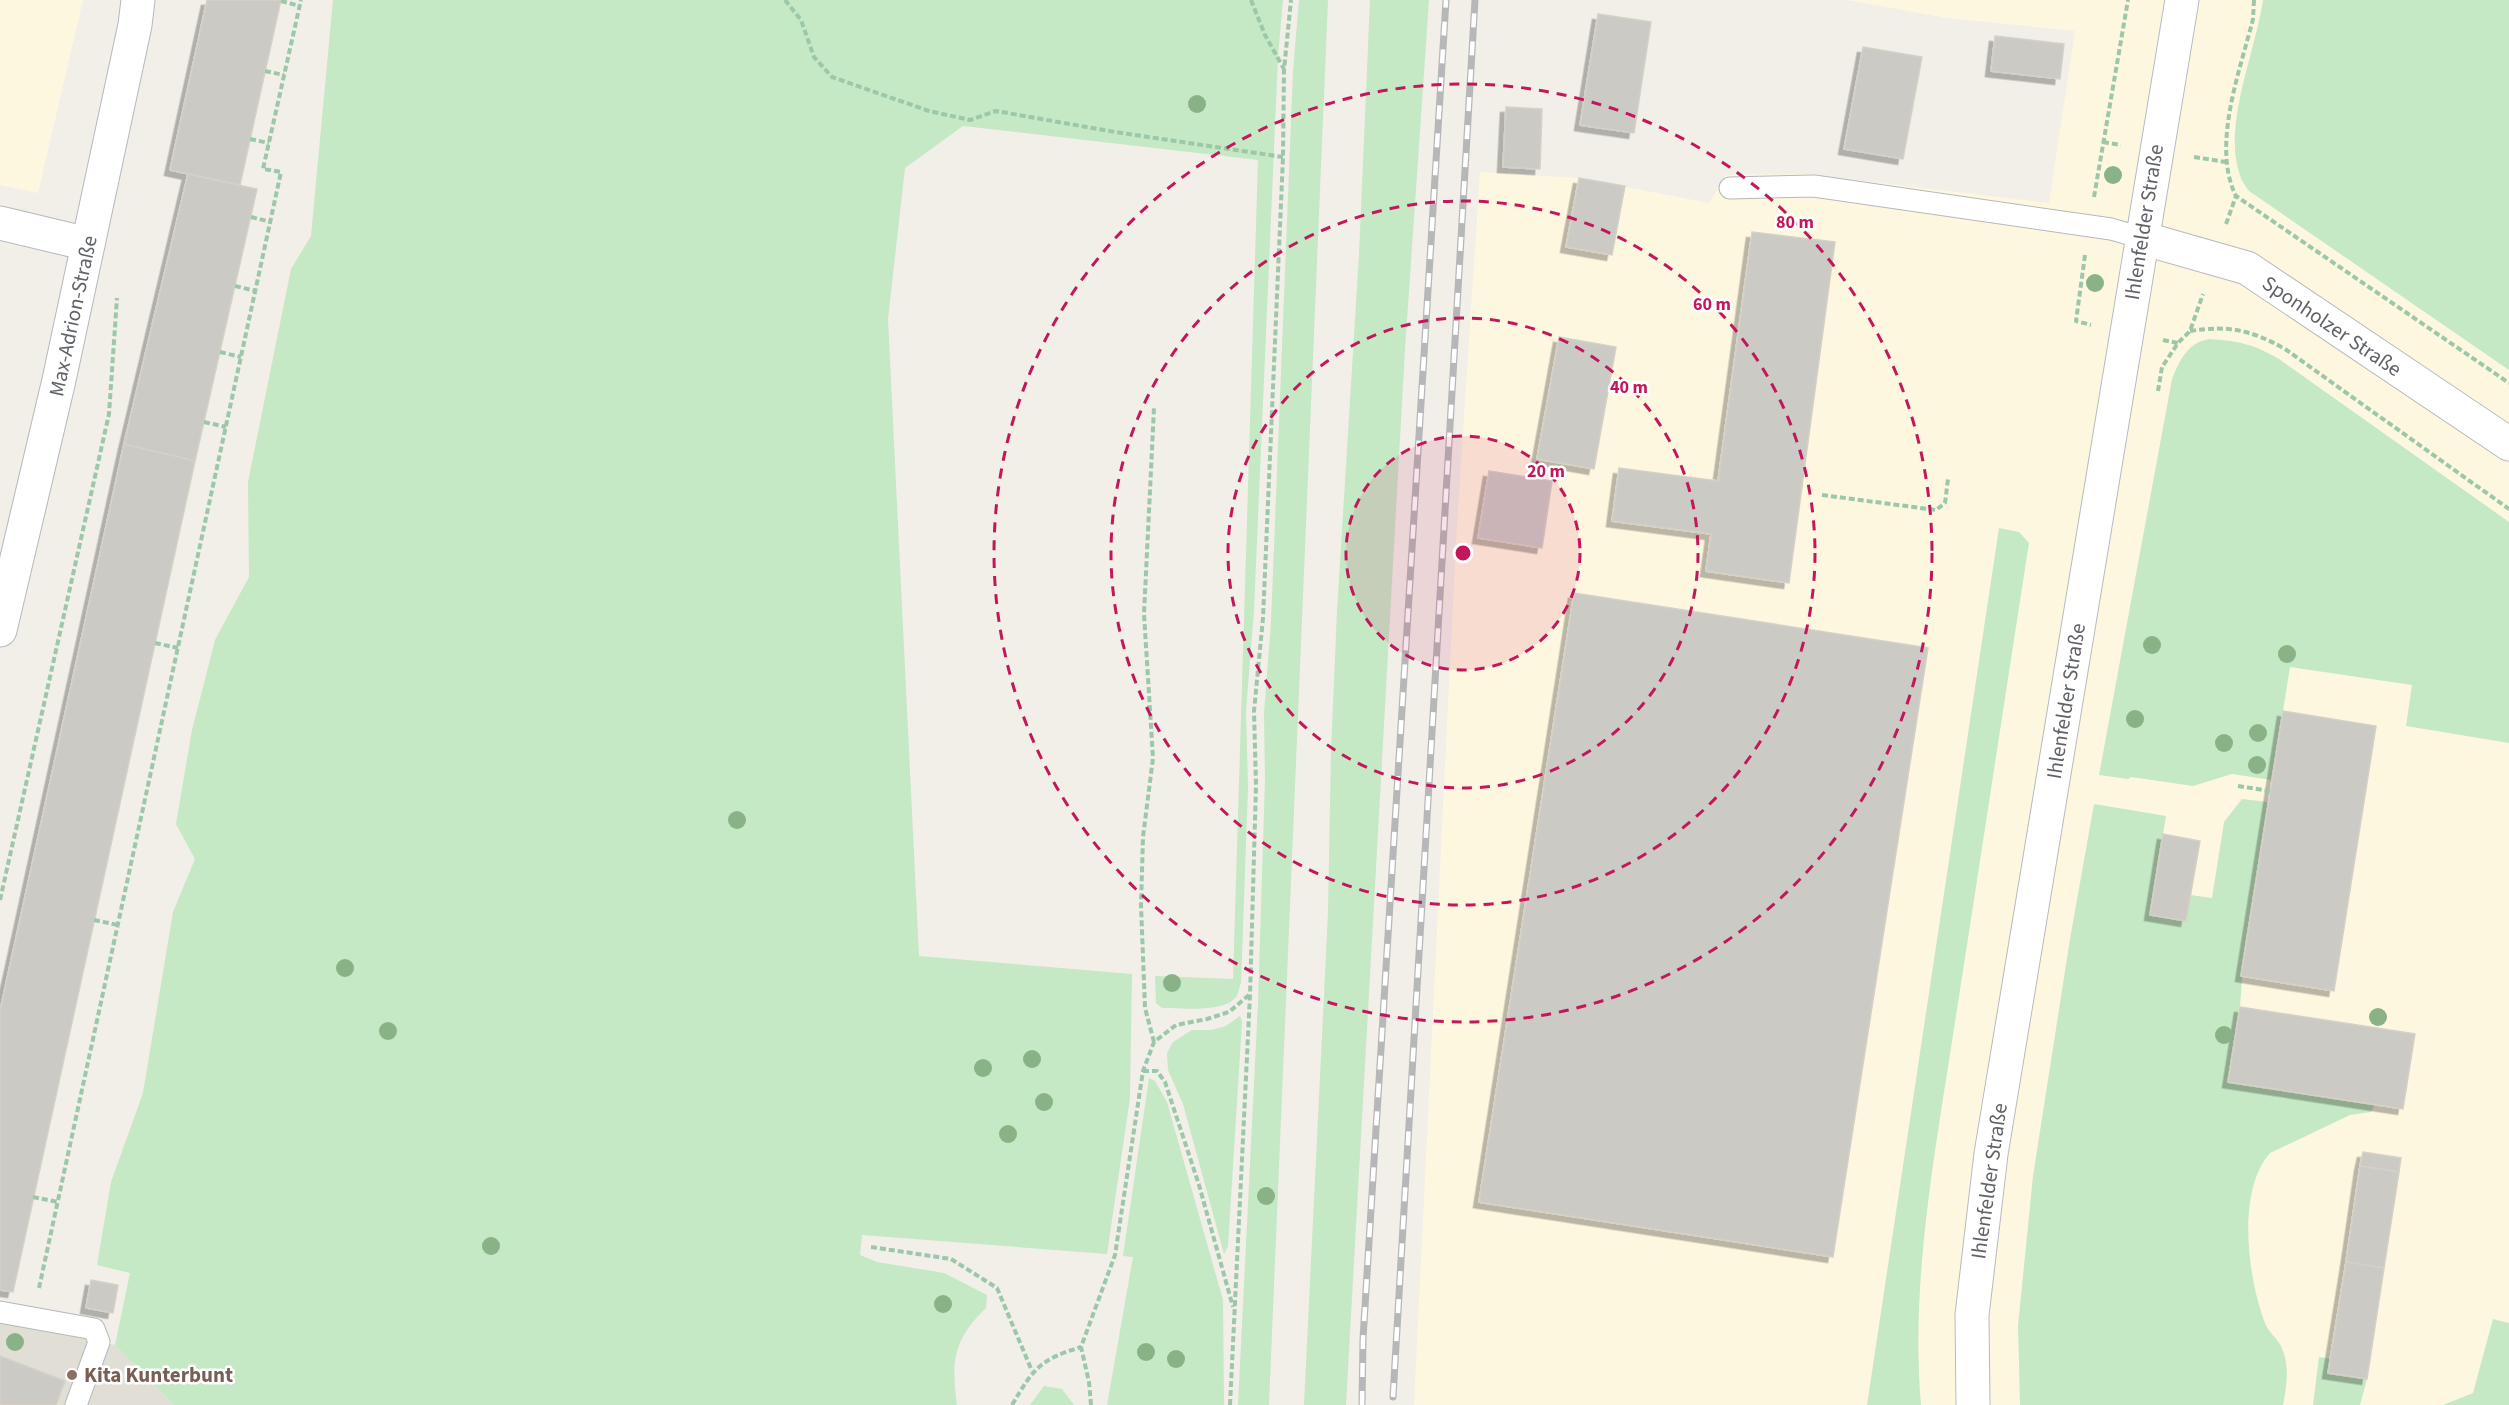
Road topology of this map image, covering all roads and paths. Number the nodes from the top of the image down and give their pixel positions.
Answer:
1 (138, 0) edge
2 (301, 0) edge
3 (785, 0) edge
4 (1251, 0) edge
5 (1292, 0) edge
6 (2128, 0) edge
7 (2182, 0) edge
8 (2254, 0) edge
9 (281, 1) edge
10 (300, 6) junction
11 (1284, 70) junction
12 (266, 71) dead end
13 (284, 75) junction
14 (250, 139) dead end
15 (2103, 142) dead end
16 (268, 143) junction
17 (1283, 157) junction
18 (1730, 188) dead end
19 (251, 217) dead end
20 (271, 222) junction
21 (0, 223) edge
22 (2142, 238) junction
23 (88, 244) junction
24 (235, 286) dead end
25 (256, 291) junction
26 (117, 295) dead end
27 (2178, 343) dead end
28 (220, 352) dead end
29 (241, 357) junction
30 (2509, 383) edge
31 (1154, 408) dead end
32 (204, 422) dead end
33 (226, 427) junction
34 (2509, 444) edge
35 (1948, 479) dead end
36 (1822, 495) dead end
37 (2509, 508) edge
38 (0, 630) edge
39 (156, 643) dead end
40 (178, 648) junction
41 (2238, 786) dead end
42 (2270, 791) dead end
43 (0, 900) edge
44 (94, 920) dead end
45 (118, 926) junction
46 (1250, 994) junction
47 (1154, 1042) junction
48 (1143, 1071) junction
49 (33, 1197) dead end
50 (58, 1202) junction
51 (871, 1247) dead end
52 (0, 1312) edge
53 (1235, 1313) junction
54 (32, 1318) junction
55 (1081, 1347) junction
56 (1032, 1371) junction
57 (76, 1405) edge
58 (1012, 1405) edge
59 (1091, 1405) edge
60 (1230, 1405) edge
61 (1973, 1405) edge

1 - 23 main road, Max-Adrion-Straße
2 - 10 path
3 - 17 path
4 - 11 path
5 - 11 path
6 - 15 path
7 - 22 main road, Ihlenfelder Straße
8 - 30 path
9 - 10 path
10 - 13 path
11 - 17 path
12 - 13 path
13 - 16 path
14 - 16 path
16 - 20 path
17 - 46 path
18 - 22 lane
19 - 20 path
20 - 25 path
21 - 23 main road
22 - 34 main road, Sponholzer Straße
22 - 61 main road, Ihlenfelder Straße
23 - 38 main road, Max-Adrion-Straße
24 - 25 path
25 - 29 path
26 - 43 path
27 - 37 path
28 - 29 path
29 - 33 path
31 - 47 path
32 - 33 path
33 - 40 path
35 - 36 path
39 - 40 path
40 - 45 path
41 - 42 path
44 - 45 path
45 - 50 path
46 - 47 path
46 - 53 path
47 - 48 path
48 - 53 path
48 - 55 path
49 - 50 path
50 - 54 path
51 - 56 path
52 - 54 lane
53 - 60 path
54 - 57 lane
55 - 56 path
55 - 59 path
56 - 58 path

